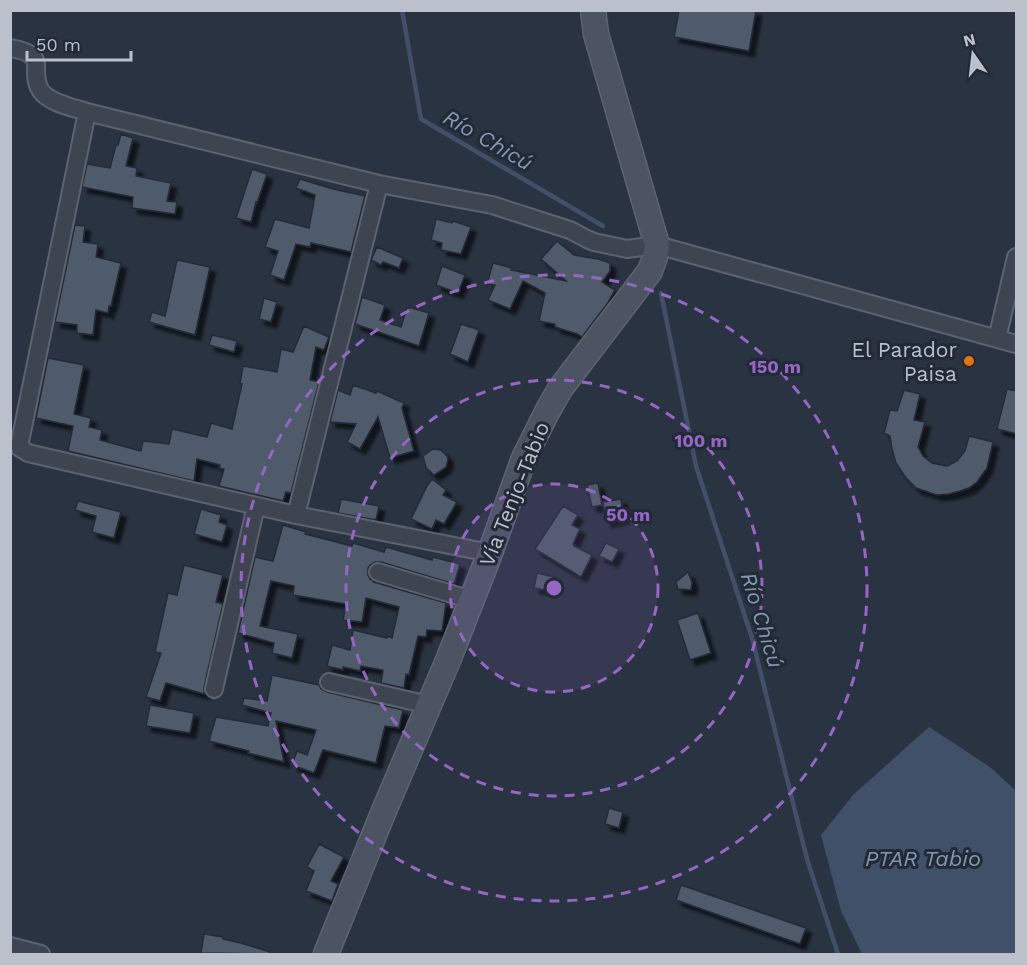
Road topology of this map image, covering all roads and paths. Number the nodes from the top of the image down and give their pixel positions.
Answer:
1 (593, 10) edge
2 (10, 48) edge
3 (87, 112) junction
4 (379, 184) junction
5 (657, 245) junction
6 (1017, 257) edge
7 (997, 339) junction
8 (1017, 344) edge
9 (256, 506) junction
10 (296, 515) junction
11 (490, 553) junction
12 (378, 572) dead end
13 (472, 600) junction
14 (329, 682) dead end
15 (214, 689) dead end
16 (429, 705) junction
17 (10, 946) edge
18 (41, 954) edge
19 (326, 954) edge

1 - 5 main road
2 - 3 street
3 - 4 street
3 - 9 street
4 - 5 street
4 - 10 street
5 - 7 street
5 - 11 main road, Vía Tenjo-Tabio
6 - 7 street
7 - 8 street
9 - 10 street
9 - 15 street
10 - 11 street
11 - 13 main road, Vía Tenjo-Tabio
12 - 13 street
13 - 16 main road, Vía Tenjo-Tabio
14 - 16 street
16 - 19 main road, Vía Tenjo-Tabio
17 - 18 street

